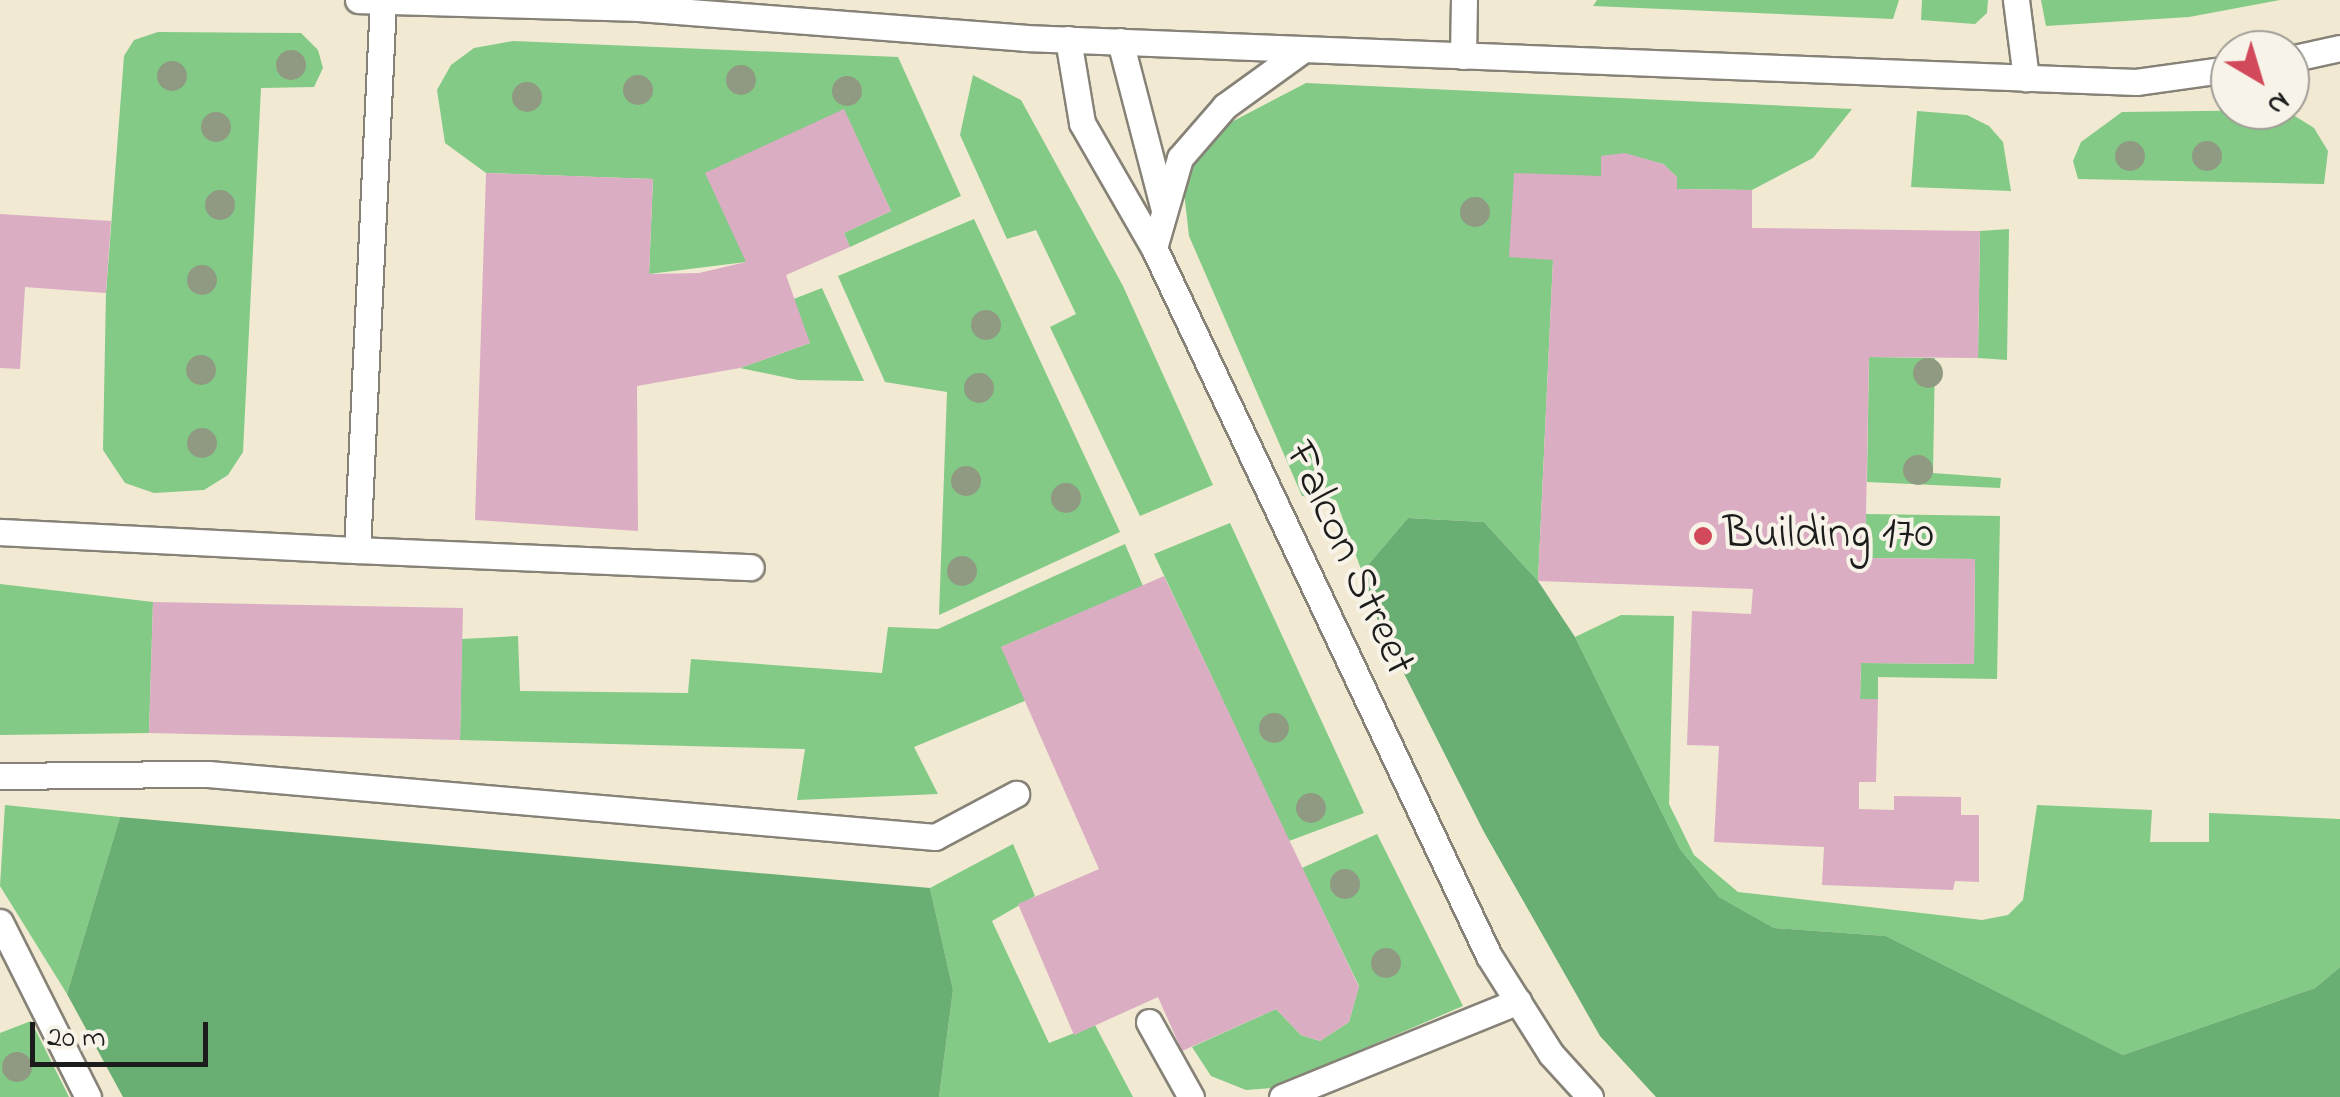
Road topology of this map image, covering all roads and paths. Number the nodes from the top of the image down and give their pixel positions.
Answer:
1 (358, 0) edge
2 (383, 0) edge
3 (1464, 0) edge
4 (2016, 0) edge
5 (690, 6) edge
6 (1068, 39) junction
7 (1120, 41) junction
8 (2340, 48) edge
9 (1304, 49) junction
10 (2310, 55) edge
11 (1462, 56) junction
12 (2210, 72) edge
13 (2026, 78) junction
14 (1164, 211) junction
15 (1154, 248) junction
16 (0, 532) edge
17 (357, 550) junction
18 (751, 566) dead end
19 (0, 776) edge
20 (1016, 794) dead end
21 (0, 922) edge
22 (1518, 1001) junction
23 (1150, 1022) dead end
24 (88, 1097) edge
25 (1191, 1097) edge
26 (1282, 1097) edge
27 (1590, 1097) edge

1 - 2 lane
2 - 5 lane
2 - 17 lane
3 - 11 lane
4 - 13 lane
5 - 6 lane
6 - 7 lane
6 - 15 lane, Falcon Street
7 - 9 lane
7 - 14 lane
8 - 10 lane
9 - 11 lane
9 - 14 lane
11 - 13 lane
12 - 13 lane
14 - 15 lane
15 - 22 lane, Falcon Street
16 - 17 lane
17 - 18 lane
19 - 20 lane
21 - 24 lane
22 - 26 lane
22 - 27 lane, Falcon Street
23 - 25 lane

